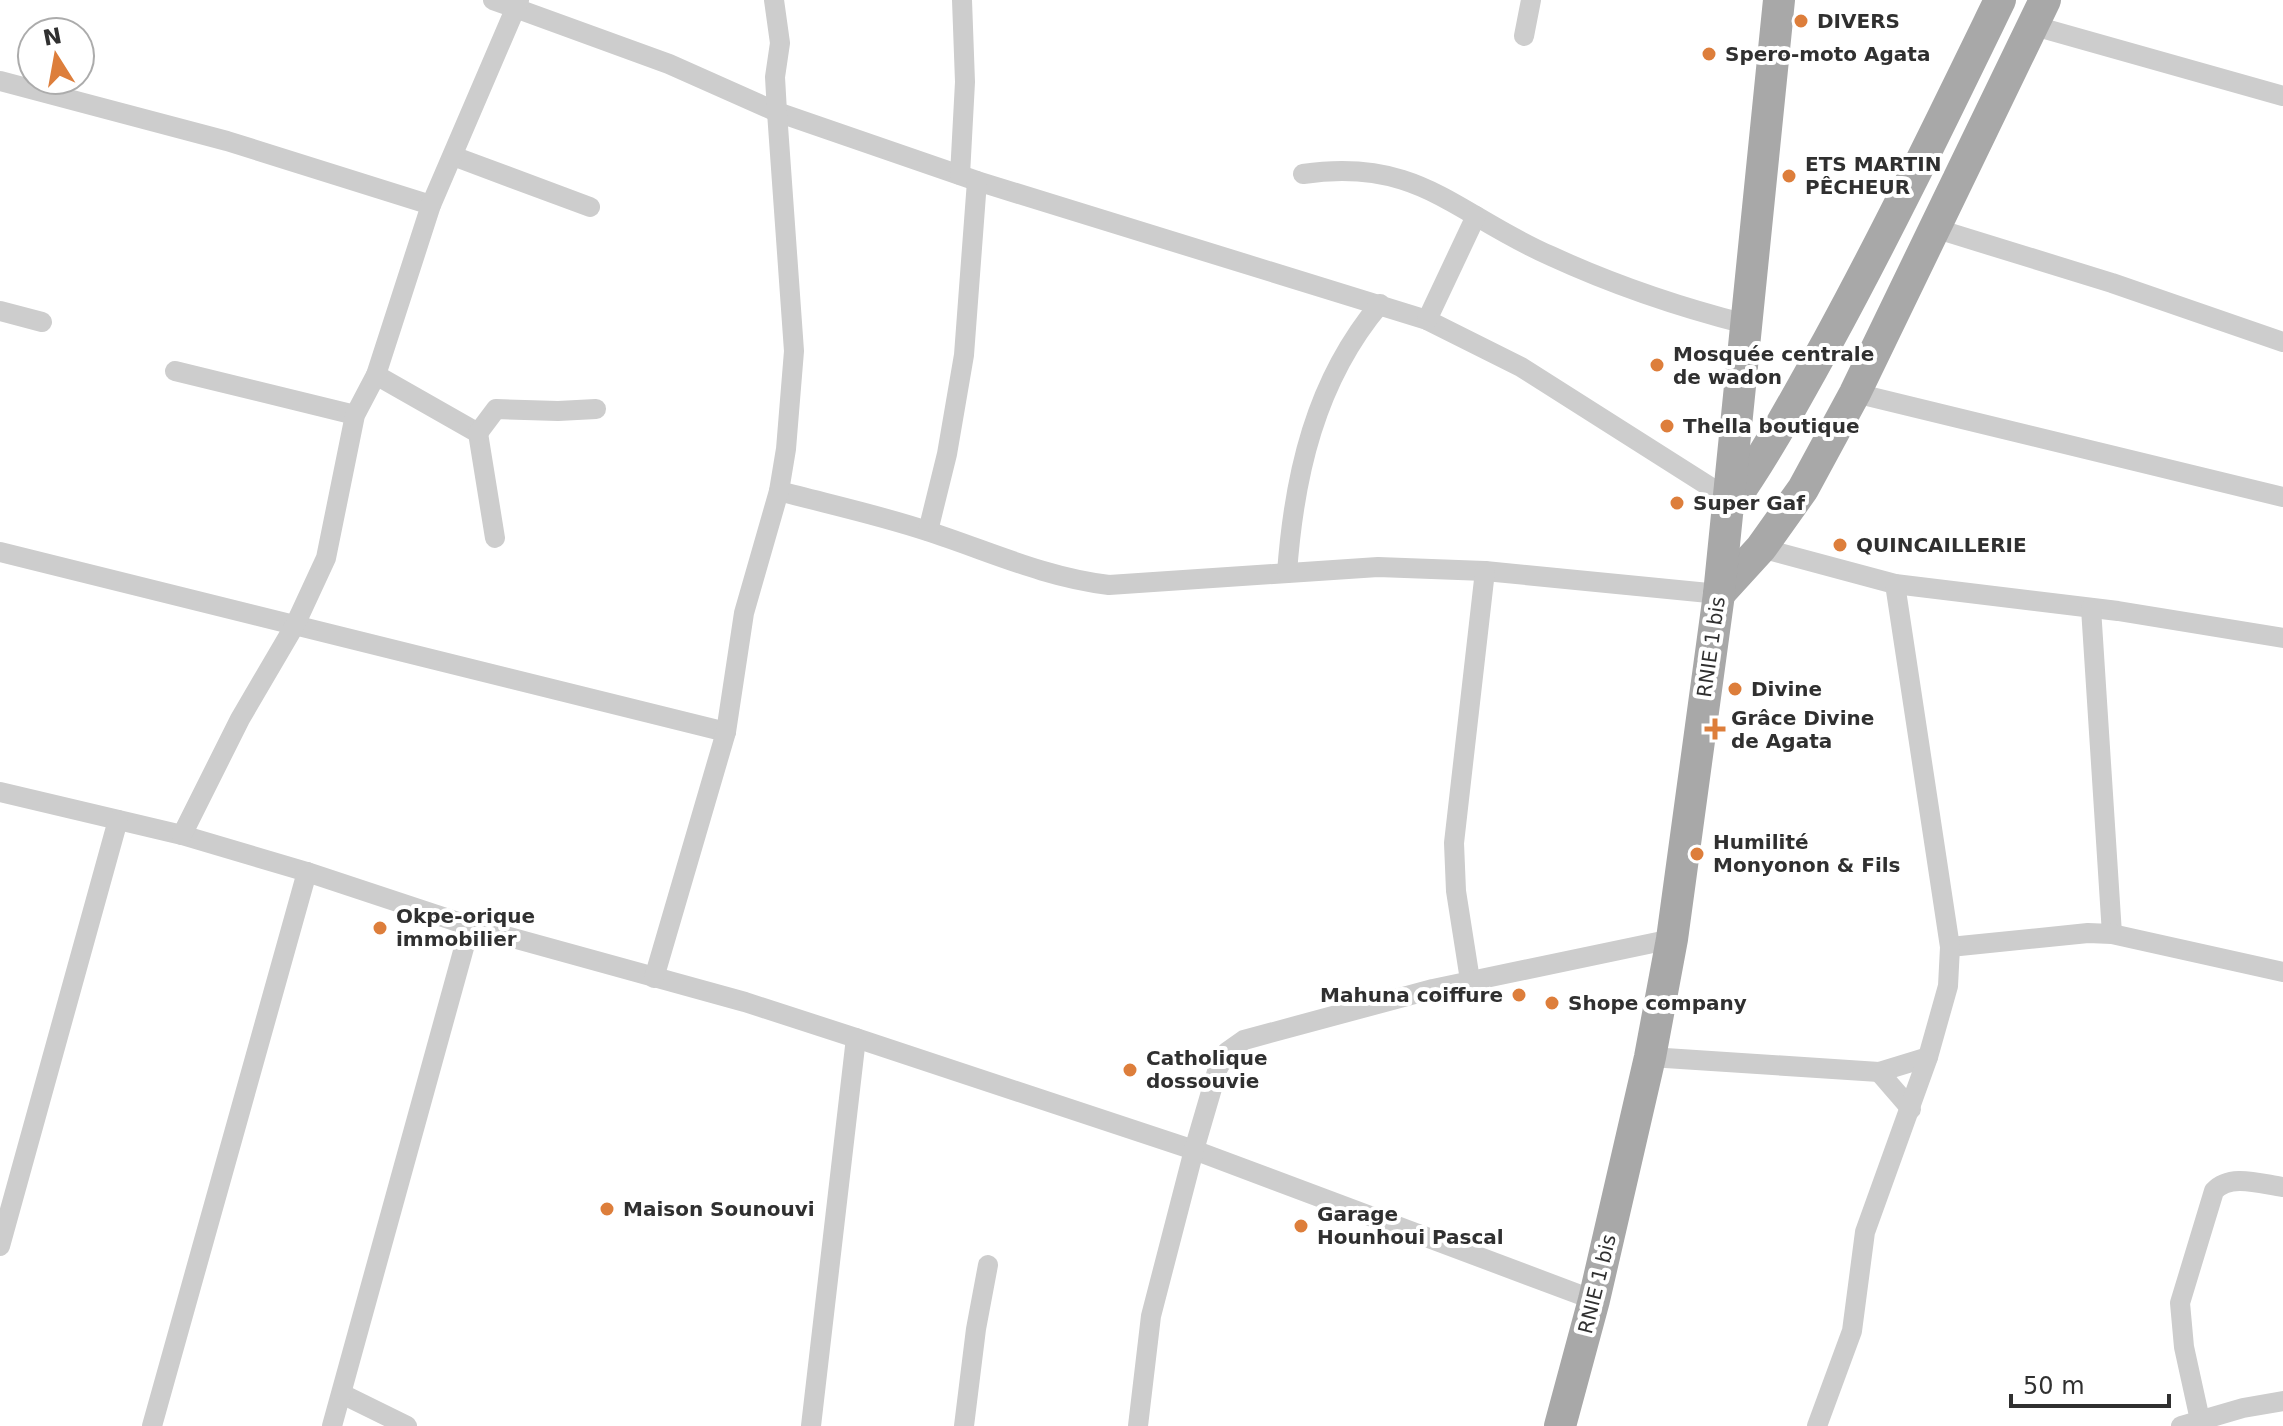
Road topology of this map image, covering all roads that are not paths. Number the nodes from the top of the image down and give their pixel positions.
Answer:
1 (493, 0) edge
2 (774, 0) edge
3 (962, 0) edge
4 (1531, 0) edge
5 (1779, 0) edge
6 (2000, 0) edge
7 (517, 4) edge
8 (2038, 12) edge
9 (1524, 36) dead end
10 (0, 81) edge
11 (2283, 96) edge
12 (777, 112) junction
13 (453, 156) junction
14 (1303, 174) dead end
15 (968, 178) junction
16 (431, 205) junction
17 (590, 207) dead end
18 (1476, 216) junction
19 (1934, 228) junction
20 (1380, 304) junction
21 (0, 311) edge
22 (1427, 320) junction
23 (42, 322) dead end
24 (1746, 324) junction
25 (2283, 342) edge
26 (175, 371) dead end
27 (376, 375) junction
28 (1855, 393) junction
29 (596, 409) dead end
30 (355, 415) junction
31 (478, 433) junction
32 (779, 491) junction
33 (2283, 497) edge
34 (1729, 503) junction
35 (928, 531) junction
36 (495, 538) dead end
37 (1761, 548) junction
38 (0, 552) edge
39 (1485, 571) junction
40 (1287, 573) junction
41 (1895, 584) junction
42 (1719, 594) junction
43 (2091, 608) junction
44 (295, 625) junction
45 (2283, 638) edge
46 (726, 732) junction
47 (0, 792) edge
48 (118, 820) junction
49 (182, 835) junction
50 (307, 872) junction
51 (470, 926) junction
52 (2112, 934) junction
53 (1672, 939) junction
54 (1950, 947) junction
55 (2283, 972) edge
56 (654, 978) junction
57 (1470, 980) junction
58 (856, 1038) junction
59 (1650, 1057) junction
60 (1928, 1057) junction
61 (1879, 1072) junction
62 (1911, 1109) junction
63 (1194, 1150) junction
64 (2283, 1187) edge
65 (0, 1246) edge
66 (988, 1265) dead end
67 (1594, 1300) junction
68 (342, 1394) junction
69 (2283, 1401) edge
70 (2190, 1423) edge
71 (152, 1426) edge
72 (332, 1426) edge
73 (407, 1426) edge
74 (811, 1426) edge
75 (964, 1426) edge
76 (1138, 1426) edge
77 (1560, 1426) edge
78 (1817, 1426) edge

1 - 7 street
2 - 12 street
3 - 15 street
4 - 9 street
5 - 24 main road, RNIE 1 bis
6 - 34 main road
7 - 12 street
7 - 13 street
8 - 11 street
8 - 19 main road
10 - 16 street
12 - 15 street
12 - 32 street
13 - 16 street
13 - 17 street
14 - 18 street
15 - 20 street
15 - 35 street
16 - 27 street
18 - 22 street
18 - 24 street
19 - 25 street
19 - 28 main road
20 - 22 street
20 - 40 street
21 - 23 street
22 - 34 street
24 - 34 main road, RNIE 1 bis
26 - 30 street
27 - 30 street
27 - 31 street
28 - 33 street
28 - 37 main road
29 - 31 street
30 - 44 street
31 - 36 street
32 - 35 street
32 - 46 street
34 - 42 main road, RNIE 1 bis
35 - 40 street
37 - 41 street
37 - 42 main road
38 - 44 street
39 - 40 street
39 - 42 street
39 - 57 street
41 - 43 street
41 - 54 street
42 - 53 main road, RNIE 1 bis
43 - 45 street
43 - 52 street
44 - 46 street
44 - 49 street
46 - 56 street
47 - 48 street
48 - 49 street
48 - 65 street
49 - 50 street
50 - 51 street
50 - 71 street
51 - 56 street
51 - 68 street
52 - 54 street
52 - 55 street
53 - 57 street
53 - 59 main road, RNIE 1 bis
54 - 60 street
56 - 58 street
57 - 63 street
58 - 63 street
58 - 74 street
59 - 61 street
59 - 67 main road, RNIE 1 bis
60 - 61 street
60 - 62 street
61 - 62 street
62 - 78 street
63 - 67 street
63 - 76 street
64 - 70 street
66 - 75 street
67 - 77 main road, RNIE 1 bis
68 - 72 street
68 - 73 street
69 - 70 street

